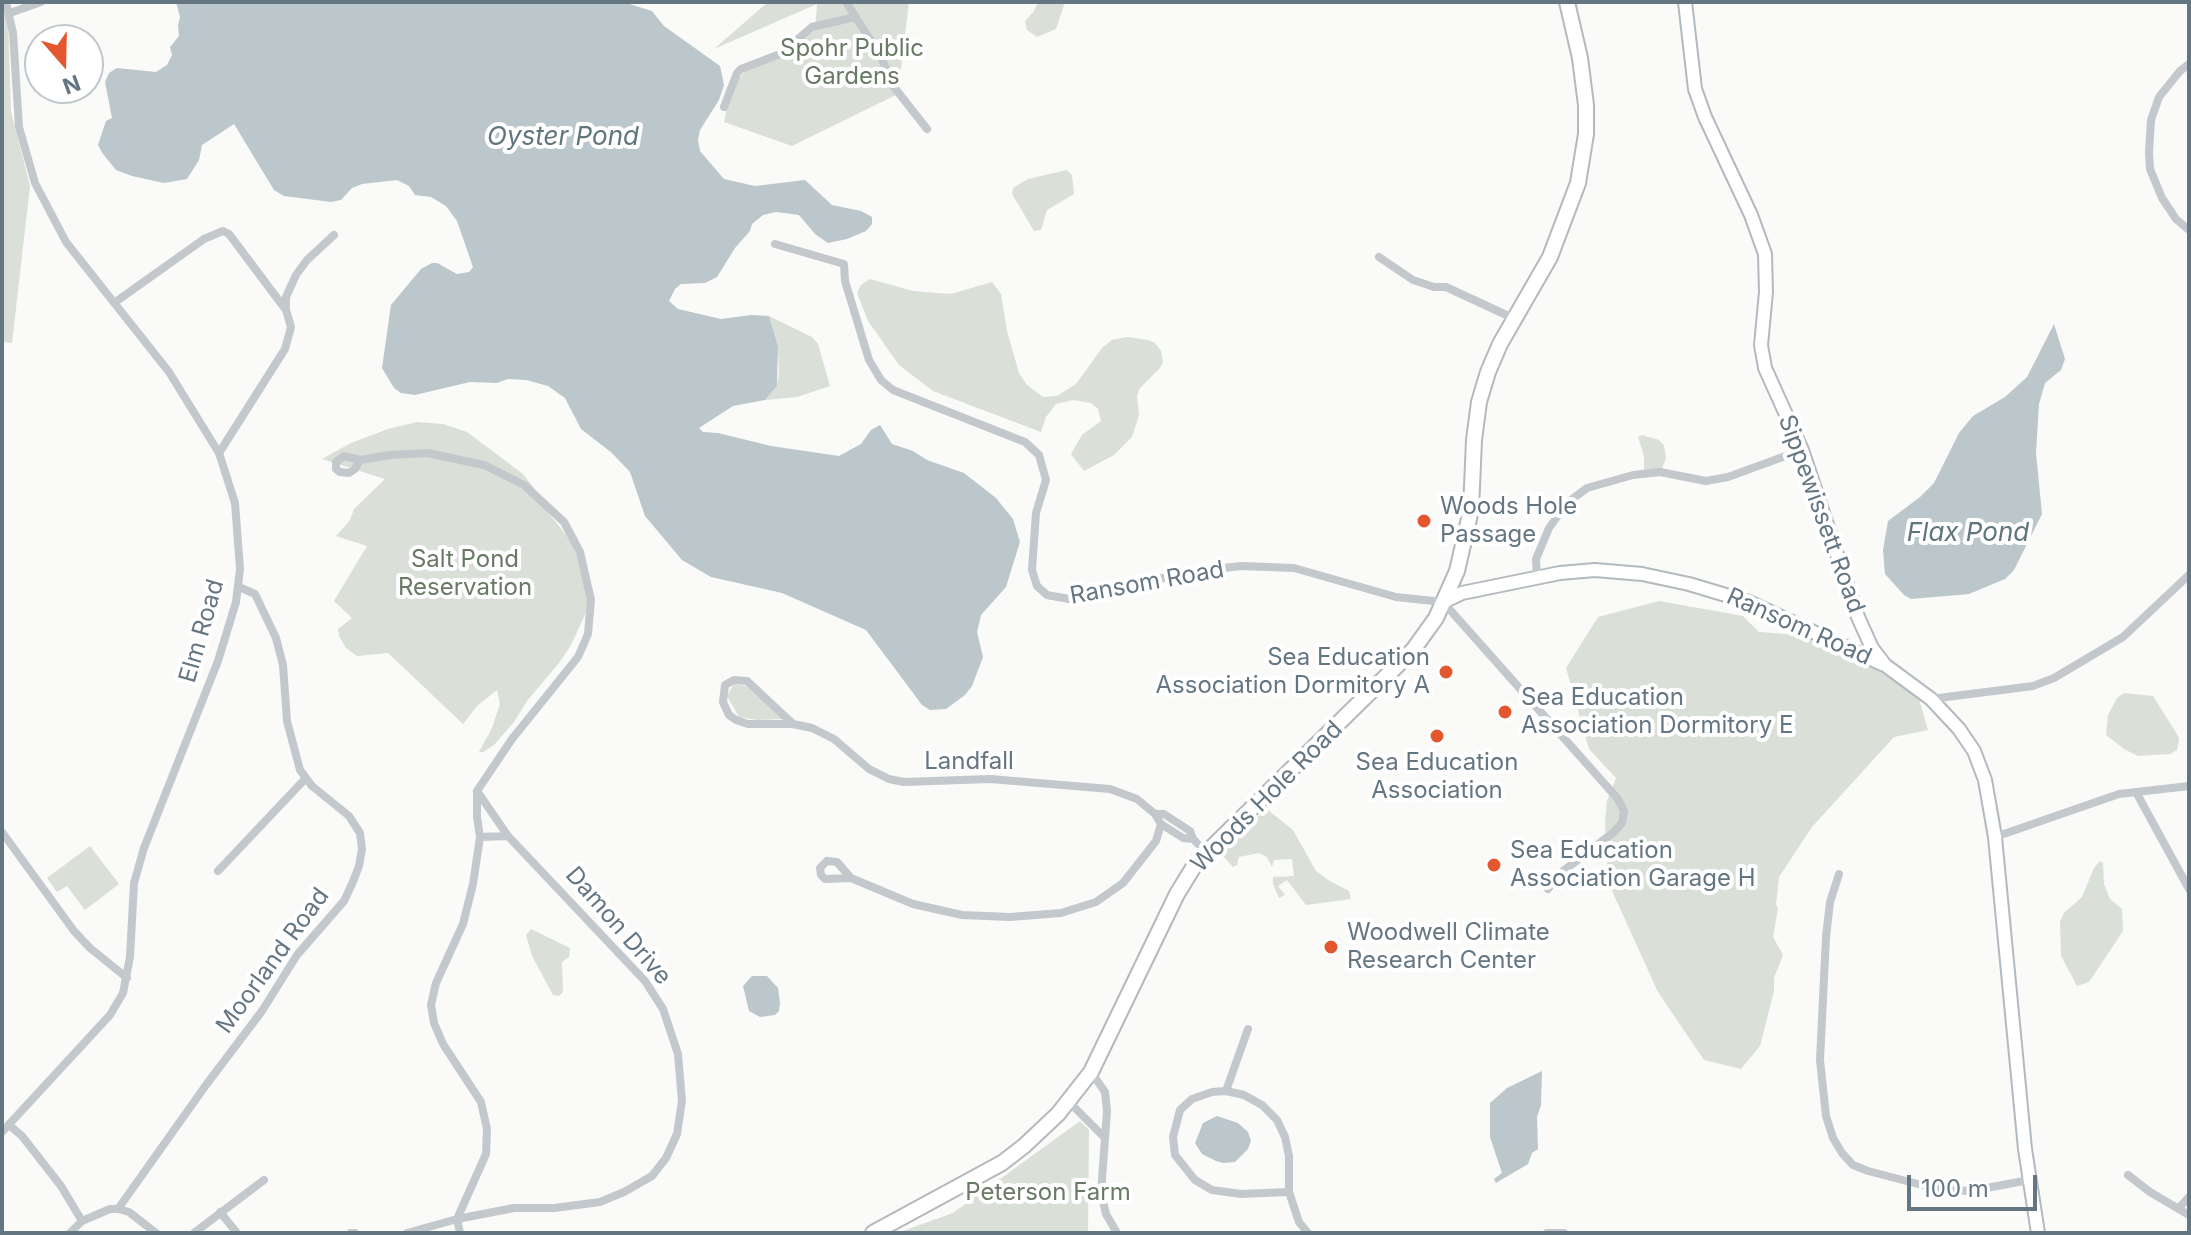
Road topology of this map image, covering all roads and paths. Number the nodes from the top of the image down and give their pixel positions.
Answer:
1 (6, 2) edge
2 (41, 2) edge
3 (846, 2) edge
4 (1567, 2) edge
5 (1685, 2) edge
6 (10, 13) junction
7 (855, 17) junction
8 (2189, 64) edge
9 (724, 107) dead end
10 (927, 129) dead end
11 (2189, 230) edge
12 (334, 235) dead end
13 (775, 244) dead end
14 (1379, 257) dead end
15 (114, 303) junction
16 (286, 310) junction
17 (1515, 319) junction
18 (1802, 450) junction
19 (219, 453) junction
20 (360, 460) dead end
21 (2189, 575) edge
22 (1537, 577) junction
23 (239, 587) junction
24 (1443, 602) junction
25 (1885, 665) junction
26 (1931, 699) junction
27 (793, 724) junction
28 (305, 779) junction
29 (2189, 786) edge
30 (477, 791) junction
31 (2136, 792) junction
32 (1155, 814) junction
33 (1161, 824) junction
34 (2, 832) edge
35 (508, 836) junction
36 (480, 837) junction
37 (1995, 837) junction
38 (1193, 839) junction
39 (1206, 852) junction
40 (218, 871) dead end
41 (1839, 874) dead end
42 (851, 878) dead end
43 (1548, 889) dead end
44 (2189, 889) edge
45 (127, 978) junction
46 (1248, 1029) dead end
47 (1091, 1072) junction
48 (1226, 1091) junction
49 (1069, 1102) junction
50 (5, 1128) edge
51 (1105, 1138) junction
52 (2128, 1175) dead end
53 (264, 1180) dead end
54 (2029, 1180) junction
55 (1289, 1192) junction
56 (2189, 1197) edge
57 (2179, 1208) junction
58 (118, 1209) junction
59 (220, 1212) junction
60 (2189, 1215) edge
61 (457, 1219) junction
62 (82, 1221) junction
63 (70, 1233) edge
64 (156, 1233) edge
65 (194, 1233) edge
66 (237, 1233) edge
67 (407, 1233) edge
68 (460, 1233) edge
69 (873, 1233) edge
70 (1117, 1233) edge
71 (1308, 1233) edge
72 (1547, 1233) edge
73 (1564, 1233) edge
74 (2038, 1233) edge

1 - 6 street, Elm Road
2 - 6 street
3 - 7 street
4 - 17 highway, Woods Hole Road
5 - 18 main road, Sippewissett Road
6 - 15 street, Elm Road
7 - 9 street
7 - 10 street
8 - 11 street
12 - 16 street
13 - 24 street, Ransom Road
14 - 17 street
15 - 16 street
15 - 19 street, Elm Road
16 - 19 street
17 - 24 highway, Woods Hole Road
18 - 22 street
18 - 25 main road, Sippewissett Road
19 - 23 street, Elm Road
20 - 30 street
21 - 26 street
22 - 24 main road, Ransom Road
22 - 25 main road, Ransom Road
23 - 28 street, Moorland Road
23 - 45 street, Elm Road
24 - 39 highway, Woods Hole Road
24 - 43 street
25 - 26 main road, Sippewissett Road
26 - 37 main road, Sippewissett Road
27 - 27 street, Landfall
27 - 32 street, Landfall
28 - 40 street
28 - 58 street, Moorland Road
29 - 31 street
30 - 35 street, Damon Drive
30 - 36 street
31 - 37 street
31 - 44 street
32 - 33 street, Landfall
32 - 38 street, Landfall
33 - 38 street, Landfall
33 - 42 street
34 - 45 street
35 - 36 street
35 - 61 street, Damon Drive
36 - 61 street
37 - 54 main road, Sippewissett Road
38 - 39 street, Landfall
39 - 47 highway, Woods Hole Road
41 - 54 street
45 - 50 street, Elm Road
46 - 48 street
47 - 49 highway, Woods Hole Road
47 - 51 street
48 - 55 street
48 - 55 street
49 - 51 street
49 - 69 highway, Woods Hole Road
50 - 62 street
51 - 70 street
52 - 57 street
53 - 59 street
54 - 74 main road, Sippewissett Road
55 - 71 street
56 - 57 street
57 - 60 street
58 - 62 street
58 - 64 street
59 - 65 street
59 - 66 street
61 - 67 street, Damon Drive
61 - 68 street
62 - 63 street
72 - 73 street

